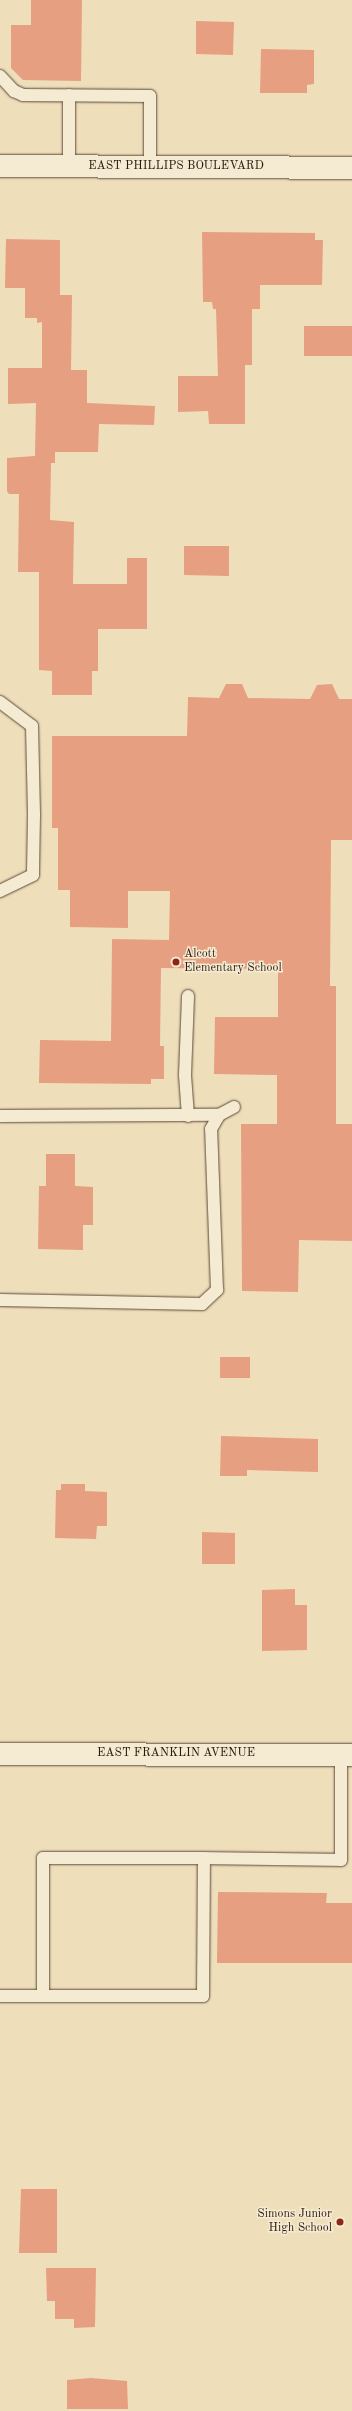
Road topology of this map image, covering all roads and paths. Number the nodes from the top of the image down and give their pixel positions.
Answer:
1 (0, 76) edge
2 (69, 95) junction
3 (0, 166) edge
4 (69, 167) junction
5 (150, 167) junction
6 (352, 168) edge
7 (0, 702) edge
8 (0, 891) edge
9 (188, 996) dead end
10 (234, 1107) dead end
11 (219, 1115) junction
12 (0, 1116) edge
13 (188, 1116) junction
14 (0, 1300) edge
15 (0, 1754) edge
16 (347, 1755) edge
17 (204, 1858) junction
18 (43, 1995) junction
19 (0, 1996) edge

1 - 2 lane
2 - 4 lane
2 - 5 lane
3 - 4 street, EAST PHILLIPS BOULEVARD
4 - 5 street, EAST PHILLIPS BOULEVARD
5 - 6 street, EAST PHILLIPS BOULEVARD
7 - 8 lane
9 - 13 lane
10 - 11 lane
11 - 13 lane
11 - 14 lane
12 - 13 lane
15 - 16 street, EAST FRANKLIN AVENUE
16 - 17 lane
17 - 18 lane
17 - 18 lane
18 - 19 lane

